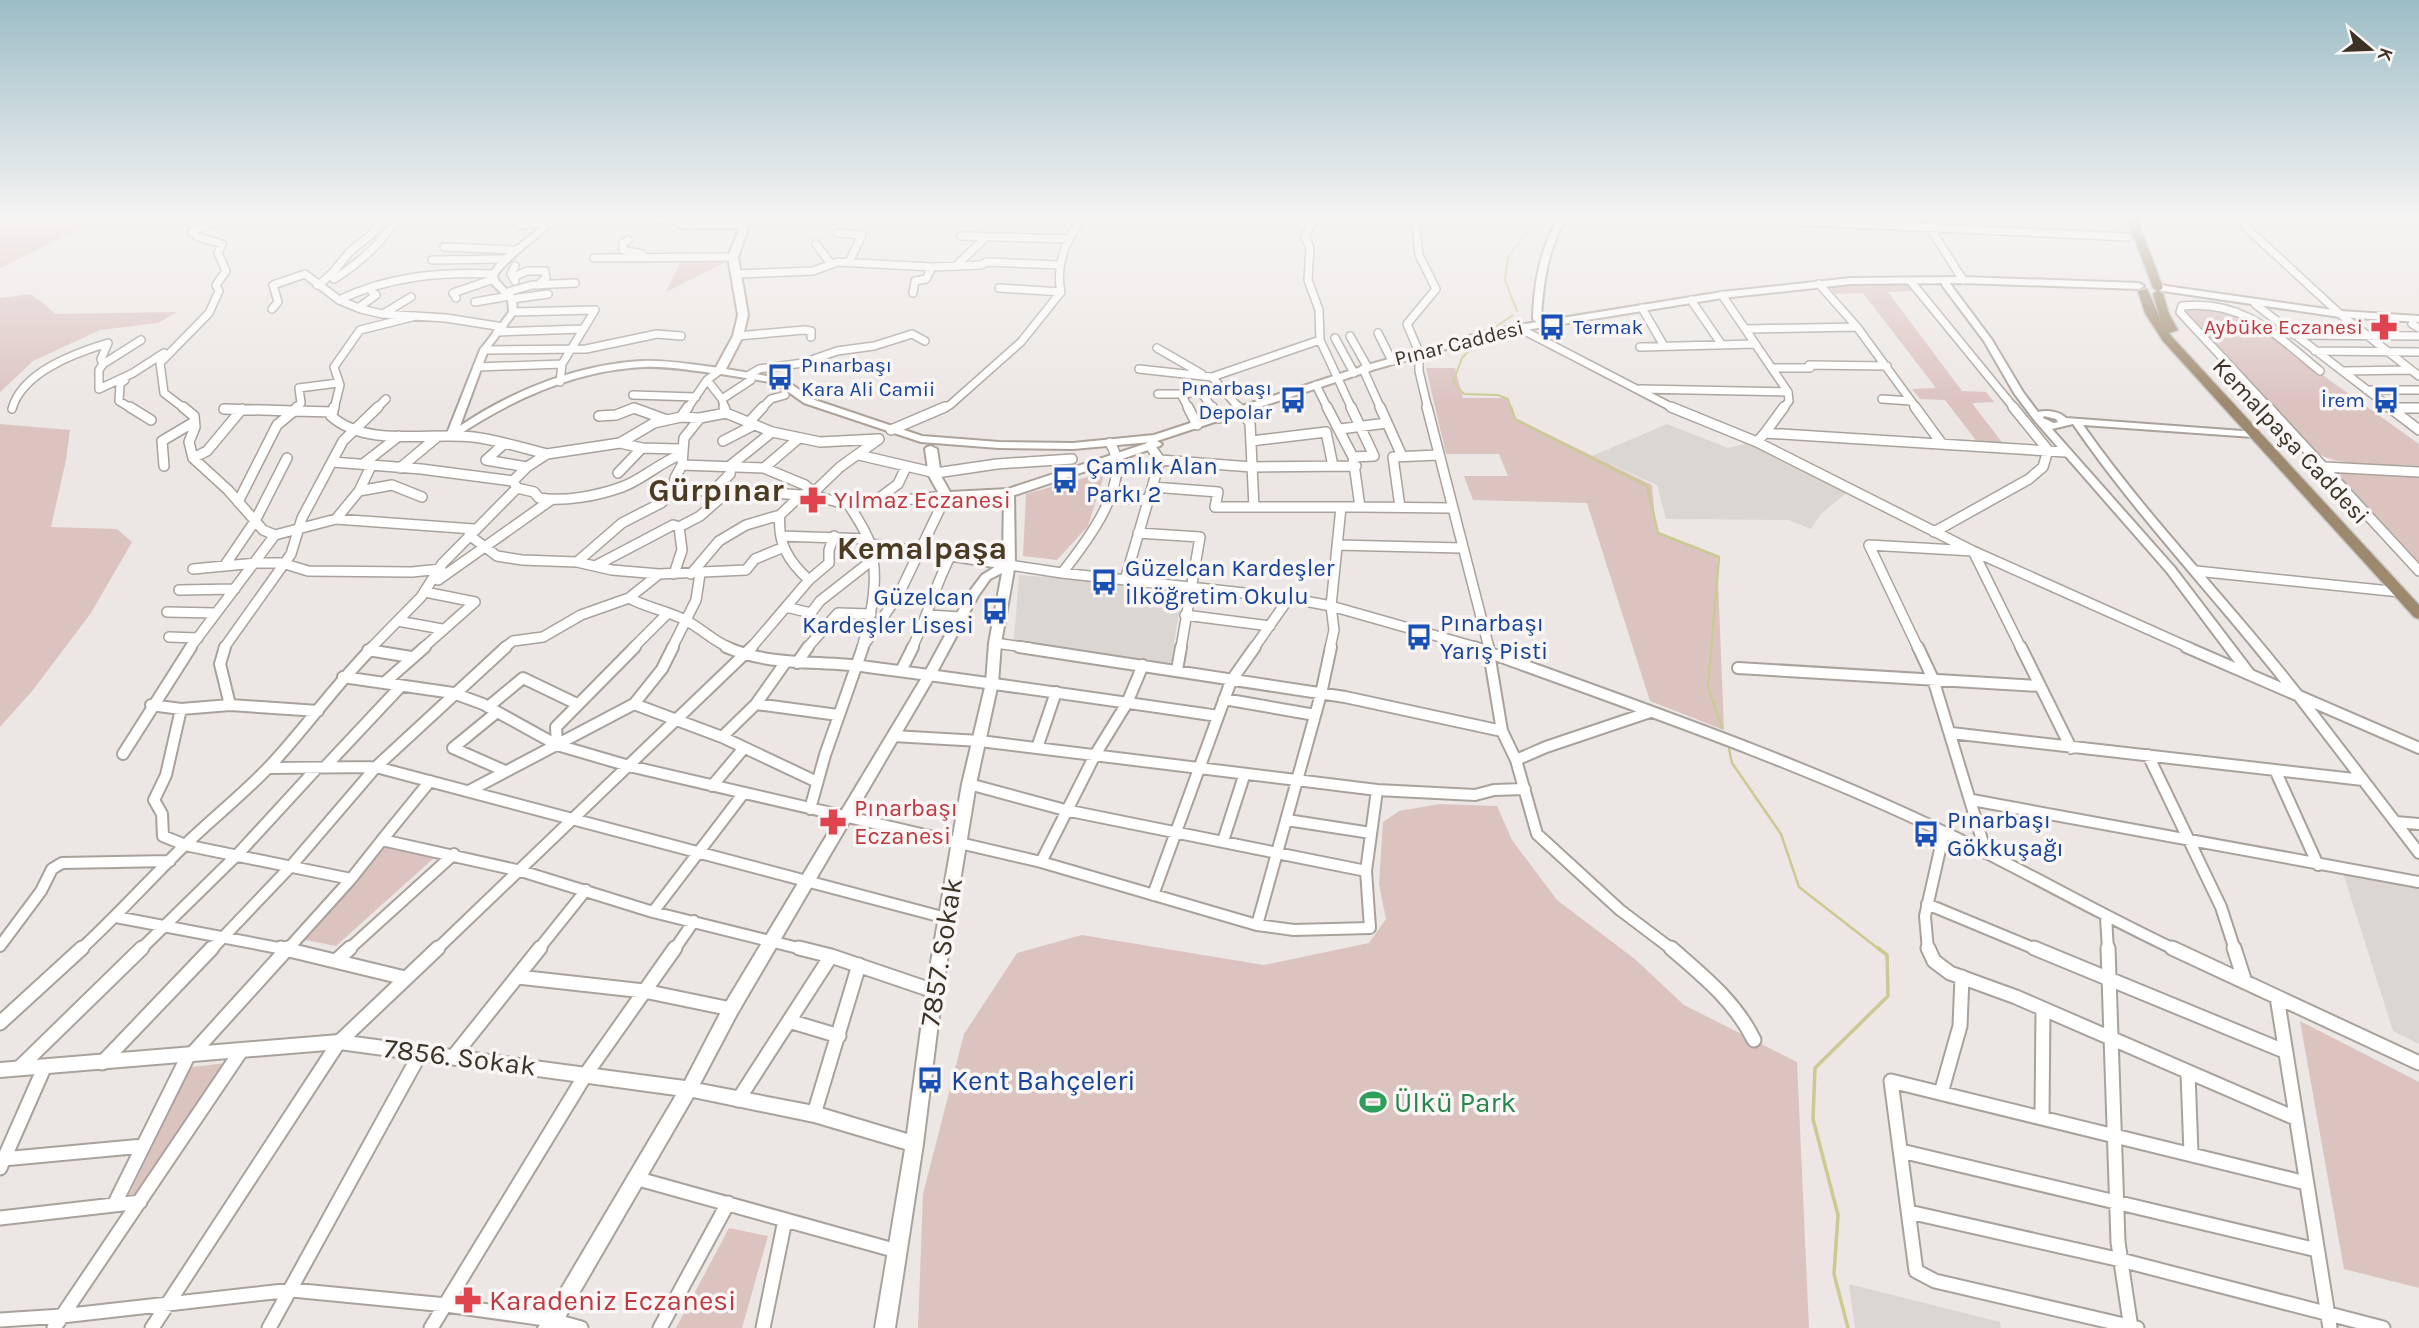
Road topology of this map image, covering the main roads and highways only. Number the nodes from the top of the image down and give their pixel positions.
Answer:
1 (738, 280) edge
2 (1935, 280) edge
3 (2006, 280) edge
4 (2140, 280) edge
5 (2154, 280) edge
6 (2141, 283) junction
7 (1818, 284) junction
8 (2159, 291) junction
9 (2256, 305) junction
10 (2417, 324) edge
11 (750, 377) junction
12 (1241, 414) junction
13 (884, 435) junction
14 (1154, 442) junction
15 (934, 445) junction
16 (1076, 450) junction
17 (1081, 470) junction
18 (1066, 475) junction
19 (2419, 601) edge
20 (2419, 614) edge

1 - 11 main road
2 - 7 main road, Pınar Caddesi
3 - 6 main road, Pınar Caddesi
4 - 6 main road, Kemalpaşa Caddesi
5 - 8 main road, Kemalpaşa Caddesi
6 - 7 main road, Pınar Caddesi
6 - 8 main road
6 - 20 main road, Kemalpaşa Caddesi
7 - 12 main road, Pınar Caddesi
8 - 9 main road
8 - 9 main road
8 - 19 main road, Kemalpaşa Caddesi
9 - 10 main road
11 - 13 main road
11 - 13 main road
12 - 14 main road, Pınar Caddesi
12 - 14 main road, Pınar Caddesi
13 - 15 main road
14 - 16 main road
14 - 17 main road, Pınar Caddesi
15 - 16 main road
15 - 18 main road, Pınar Caddesi
16 - 17 main road
16 - 18 main road
17 - 18 main road, Pınar Caddesi

